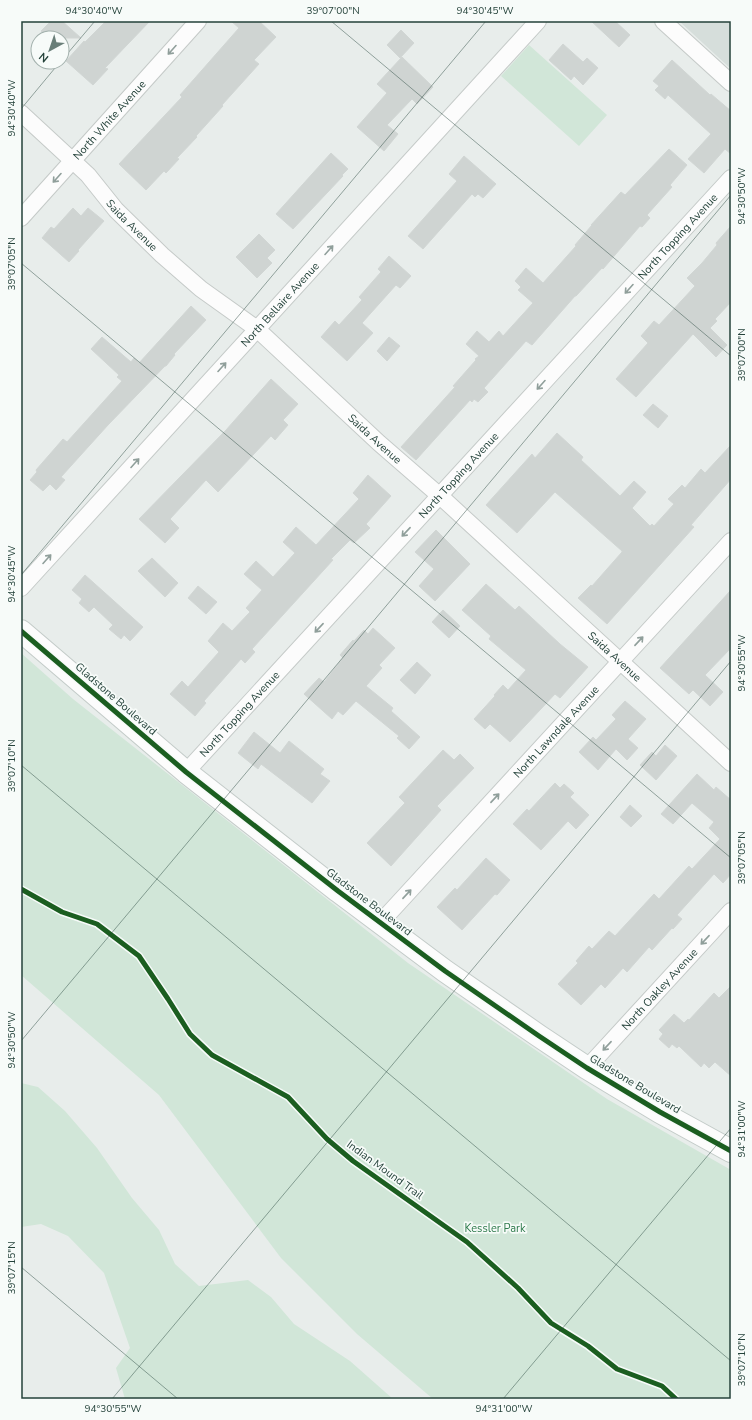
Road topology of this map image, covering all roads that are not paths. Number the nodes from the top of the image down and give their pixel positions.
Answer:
1 (198, 21) edge
2 (538, 21) edge
3 (663, 21) edge
4 (731, 83) edge
5 (21, 114) edge
6 (73, 160) junction
7 (731, 178) edge
8 (21, 218) edge
9 (257, 329) junction
10 (440, 496) junction
11 (731, 541) edge
12 (21, 588) edge
13 (21, 631) edge
14 (620, 661) junction
15 (731, 762) edge
16 (186, 772) junction
17 (731, 911) edge
18 (380, 923) junction
19 (587, 1068) junction
20 (731, 1151) edge

1 -> 6 street, North White Avenue
9 -> 2 street, North Bellaire Avenue
3 - 4 street
5 - 6 street, Saida Avenue
6 -> 8 street, North White Avenue
6 - 9 street, Saida Avenue
7 -> 10 street, North Topping Avenue
9 - 10 street, Saida Avenue
12 -> 9 street, North Bellaire Avenue
10 - 14 street, Saida Avenue
10 -> 16 street, North Topping Avenue
14 -> 11 street, North Lawndale Avenue
13 - 16 street, Gladstone Boulevard
14 - 15 street, Saida Avenue
18 -> 14 street, North Lawndale Avenue
16 - 18 street, Gladstone Boulevard
17 -> 19 street, North Oakley Avenue
18 - 19 street, Gladstone Boulevard
19 - 20 street, Gladstone Boulevard

